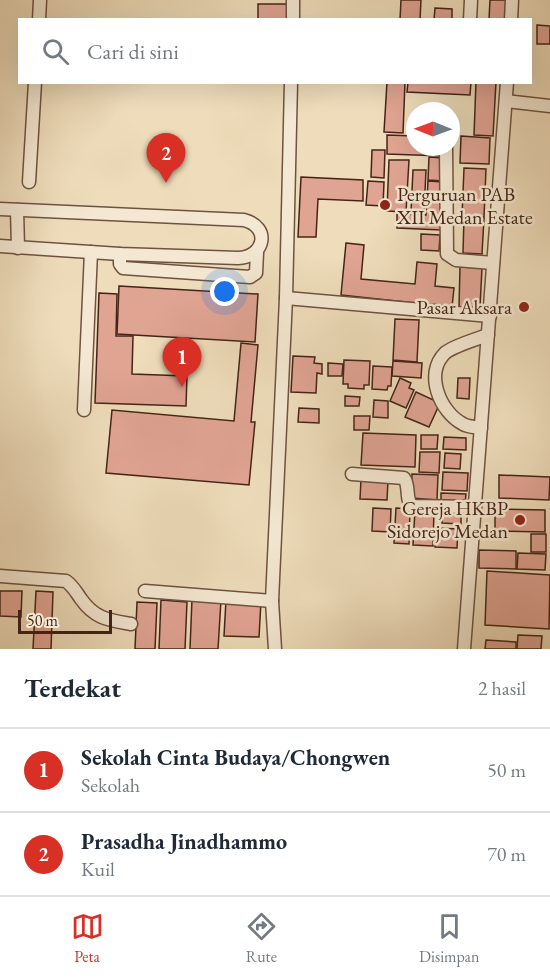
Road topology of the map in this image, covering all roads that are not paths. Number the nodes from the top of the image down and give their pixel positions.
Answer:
1 (40, 0) edge
2 (293, 0) edge
3 (471, 0) edge
4 (512, 0) edge
5 (39, 18) edge
6 (292, 18) edge
7 (470, 18) edge
8 (511, 18) edge
9 (35, 84) edge
10 (291, 84) edge
11 (507, 84) edge
12 (506, 101) junction
13 (550, 106) edge
14 (446, 156) edge
15 (29, 183) dead end
16 (0, 209) edge
17 (17, 210) junction
18 (0, 246) edge
19 (18, 248) junction
20 (91, 252) junction
21 (257, 253) junction
22 (120, 254) junction
23 (494, 263) junction
24 (286, 298) junction
25 (490, 316) junction
26 (488, 335) junction
27 (84, 410) dead end
28 (481, 428) junction
29 (352, 474) dead end
30 (475, 507) junction
31 (0, 576) edge
32 (145, 591) dead end
33 (272, 602) junction
34 (131, 624) dead end
35 (275, 649) edge
36 (464, 649) edge

1 - 5 street
2 - 6 street
3 - 7 street
4 - 8 street
9 - 15 street
10 - 24 street
11 - 12 street
12 - 13 street
12 - 23 street
14 - 23 street
16 - 17 street
17 - 19 street
17 - 21 street
18 - 19 street
19 - 20 street
20 - 22 street
20 - 27 street
21 - 22 street
21 - 22 street
23 - 25 street
24 - 25 street
24 - 33 street
25 - 26 street
26 - 28 street
26 - 28 street
28 - 30 street
29 - 30 street
30 - 36 street
31 - 34 street
32 - 33 street
33 - 35 street

